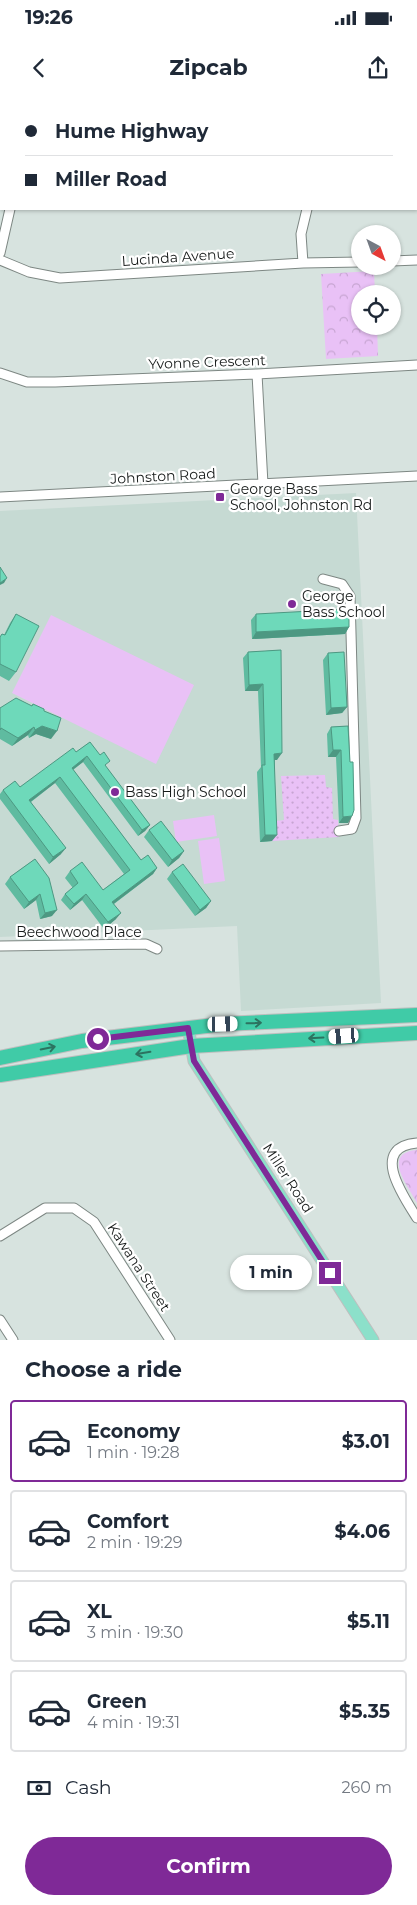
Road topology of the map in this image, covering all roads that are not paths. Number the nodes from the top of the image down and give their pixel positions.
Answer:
1 (10, 210) edge
2 (307, 210) edge
3 (0, 253) edge
4 (0, 260) edge
5 (417, 260) edge
6 (401, 261) edge
7 (351, 262) edge
8 (303, 263) junction
9 (417, 365) edge
10 (0, 373) edge
11 (257, 374) junction
12 (417, 476) edge
13 (263, 484) junction
14 (0, 498) edge
15 (323, 579) dead end
16 (339, 831) dead end
17 (0, 946) edge
18 (157, 949) dead end
19 (417, 1015) edge
20 (188, 1028) junction
21 (417, 1033) edge
22 (191, 1046) junction
23 (0, 1058) edge
24 (0, 1076) edge
25 (417, 1143) edge
26 (417, 1218) edge
27 (0, 1236) edge
28 (0, 1320) edge
29 (13, 1340) edge
30 (170, 1340) edge
31 (373, 1340) edge

1 - 3 street
2 - 8 street
4 - 8 street, Lucinda Avenue
5 - 6 street
7 - 8 street, Lucinda Avenue
9 - 11 street, Yvonne Crescent
10 - 11 street, Yvonne Crescent
11 - 13 street
12 - 13 street, Johnston Road
13 - 14 street, Johnston Road
15 - 16 street
17 - 18 street, Beechwood Place
20 -> 19 highway
20 - 22 main road, Miller Road
23 -> 20 highway
21 -> 22 highway
22 -> 24 highway
22 - 31 main road, Miller Road
25 - 26 street
27 - 30 street, Kawana Street
28 - 29 street

